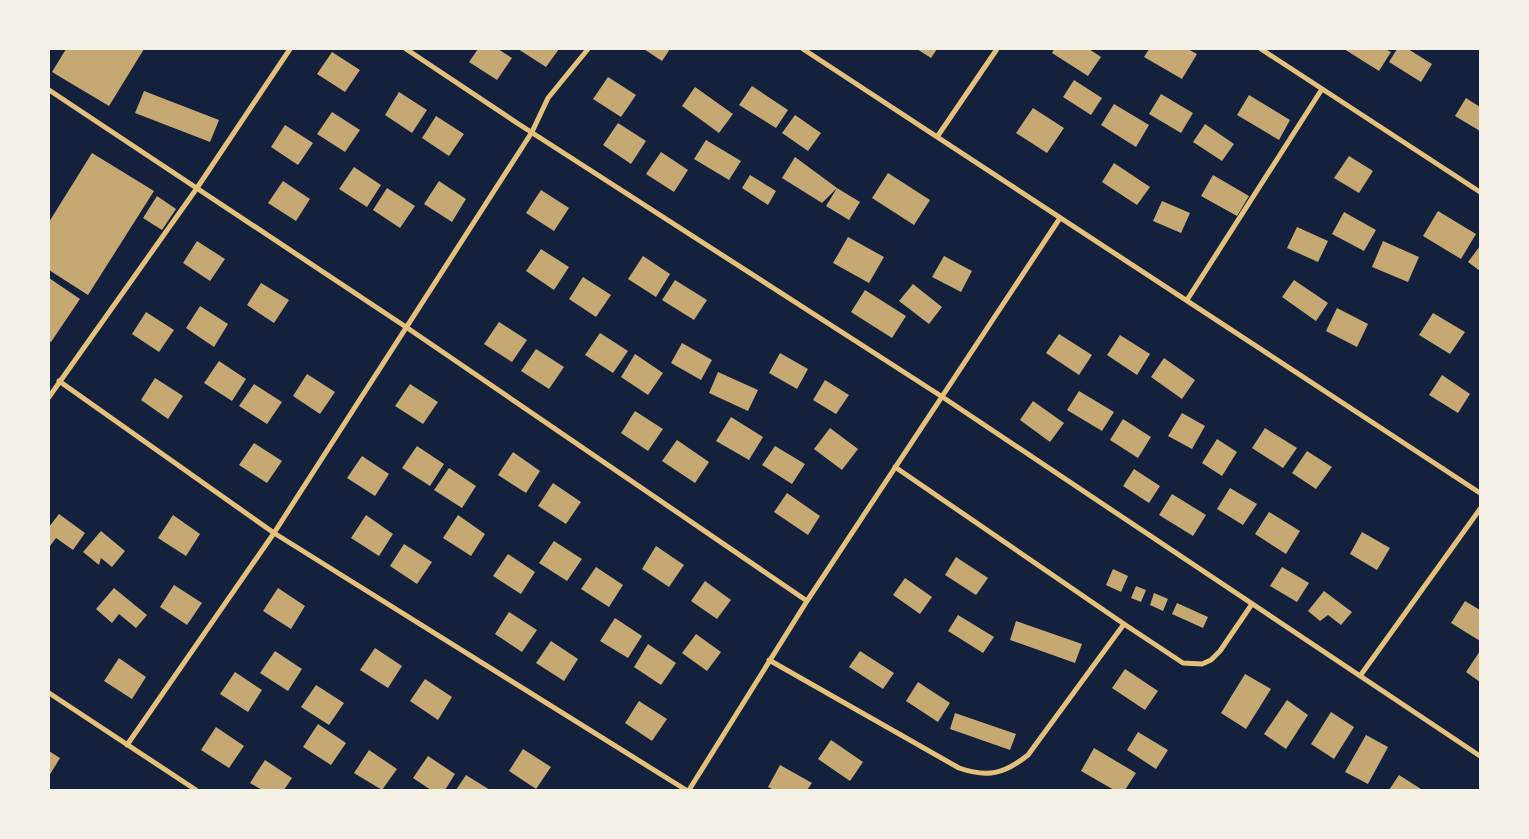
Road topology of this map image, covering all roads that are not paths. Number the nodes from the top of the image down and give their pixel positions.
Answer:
1 (290, 49) edge
2 (406, 49) edge
3 (588, 49) edge
4 (802, 49) edge
5 (997, 49) edge
6 (1261, 49) edge
7 (1322, 88) junction
8 (49, 90) edge
9 (532, 132) junction
10 (937, 137) junction
11 (197, 188) junction
12 (1480, 192) edge
13 (1060, 218) junction
14 (1187, 300) junction
15 (406, 327) junction
16 (59, 381) junction
17 (941, 396) junction
18 (49, 397) edge
19 (895, 467) junction
20 (1480, 492) edge
21 (1480, 509) edge
22 (274, 533) junction
23 (807, 601) junction
24 (1252, 604) junction
25 (1124, 624) junction
26 (769, 660) junction
27 (1360, 676) junction
28 (49, 694) edge
29 (127, 745) junction
30 (1480, 756) edge
31 (196, 790) edge
32 (687, 790) edge

1 - 11 street
2 - 9 street
3 - 9 street
4 - 10 street
5 - 10 street
6 - 7 street
7 - 12 street
7 - 14 street
8 - 11 street
9 - 15 street
9 - 17 street
10 - 13 street
11 - 15 street
11 - 16 street
13 - 14 street
13 - 17 street
14 - 20 street
15 - 22 street
15 - 23 street
16 - 18 street
16 - 22 street
17 - 19 street
17 - 24 street
19 - 23 street
19 - 25 street
21 - 27 street
22 - 29 street
22 - 32 street
23 - 26 street
24 - 25 street
24 - 27 street
25 - 26 street
26 - 32 street
27 - 30 street
28 - 29 street
29 - 31 street

